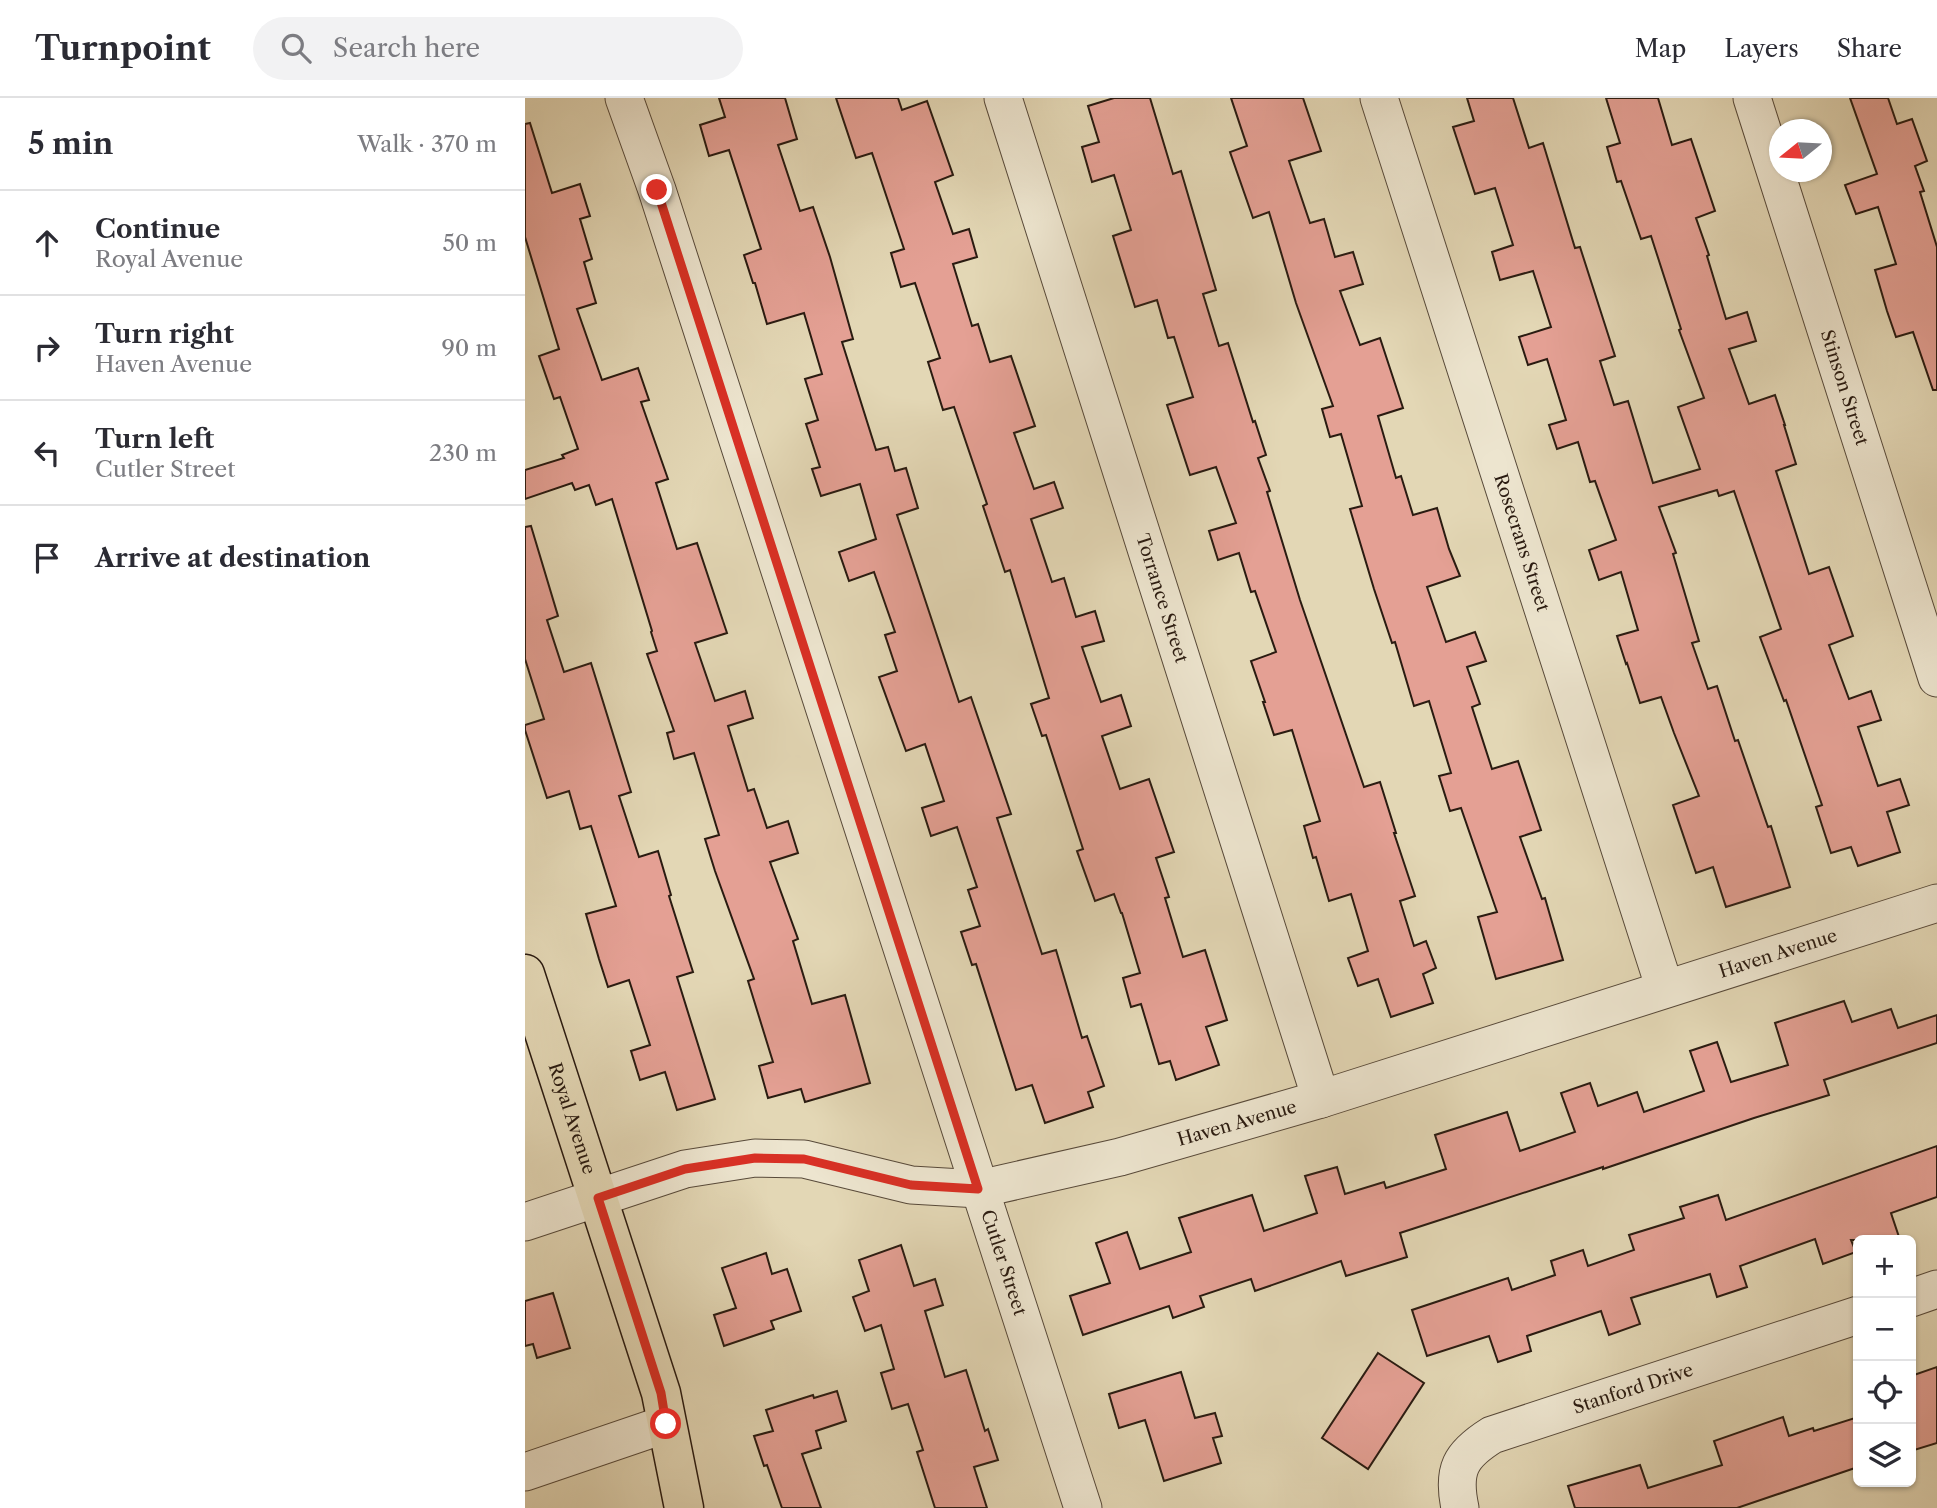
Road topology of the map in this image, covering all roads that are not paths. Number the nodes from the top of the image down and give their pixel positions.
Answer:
1 (624, 98) edge
2 (1003, 98) edge
3 (1378, 98) edge
4 (1752, 98) edge
5 (1937, 678) edge
6 (1937, 903) edge
7 (525, 974) edge
8 (1665, 989) junction
9 (1321, 1099) junction
10 (978, 1189) junction
11 (598, 1198) junction
12 (525, 1222) edge
13 (1937, 1289) edge
14 (1916, 1296) edge
15 (1853, 1317) edge
16 (666, 1424) junction
17 (525, 1472) edge
18 (684, 1508) edge
19 (1083, 1508) edge
20 (1460, 1508) edge

1 - 10 street, Cutler Street
2 - 9 street, Torrance Street
3 - 8 street, Rosecrans Street
4 - 5 street, Stinson Street
6 - 8 street, Haven Avenue
7 - 11 main road, Royal Avenue
8 - 9 street, Haven Avenue
9 - 10 street, Haven Avenue
10 - 11 street, Haven Avenue
10 - 19 street, Cutler Street
11 - 12 street, Haven Avenue
11 - 16 main road, Royal Avenue
13 - 14 street
15 - 20 street, Stanford Drive
16 - 17 street
16 - 18 main road, Royal Avenue

